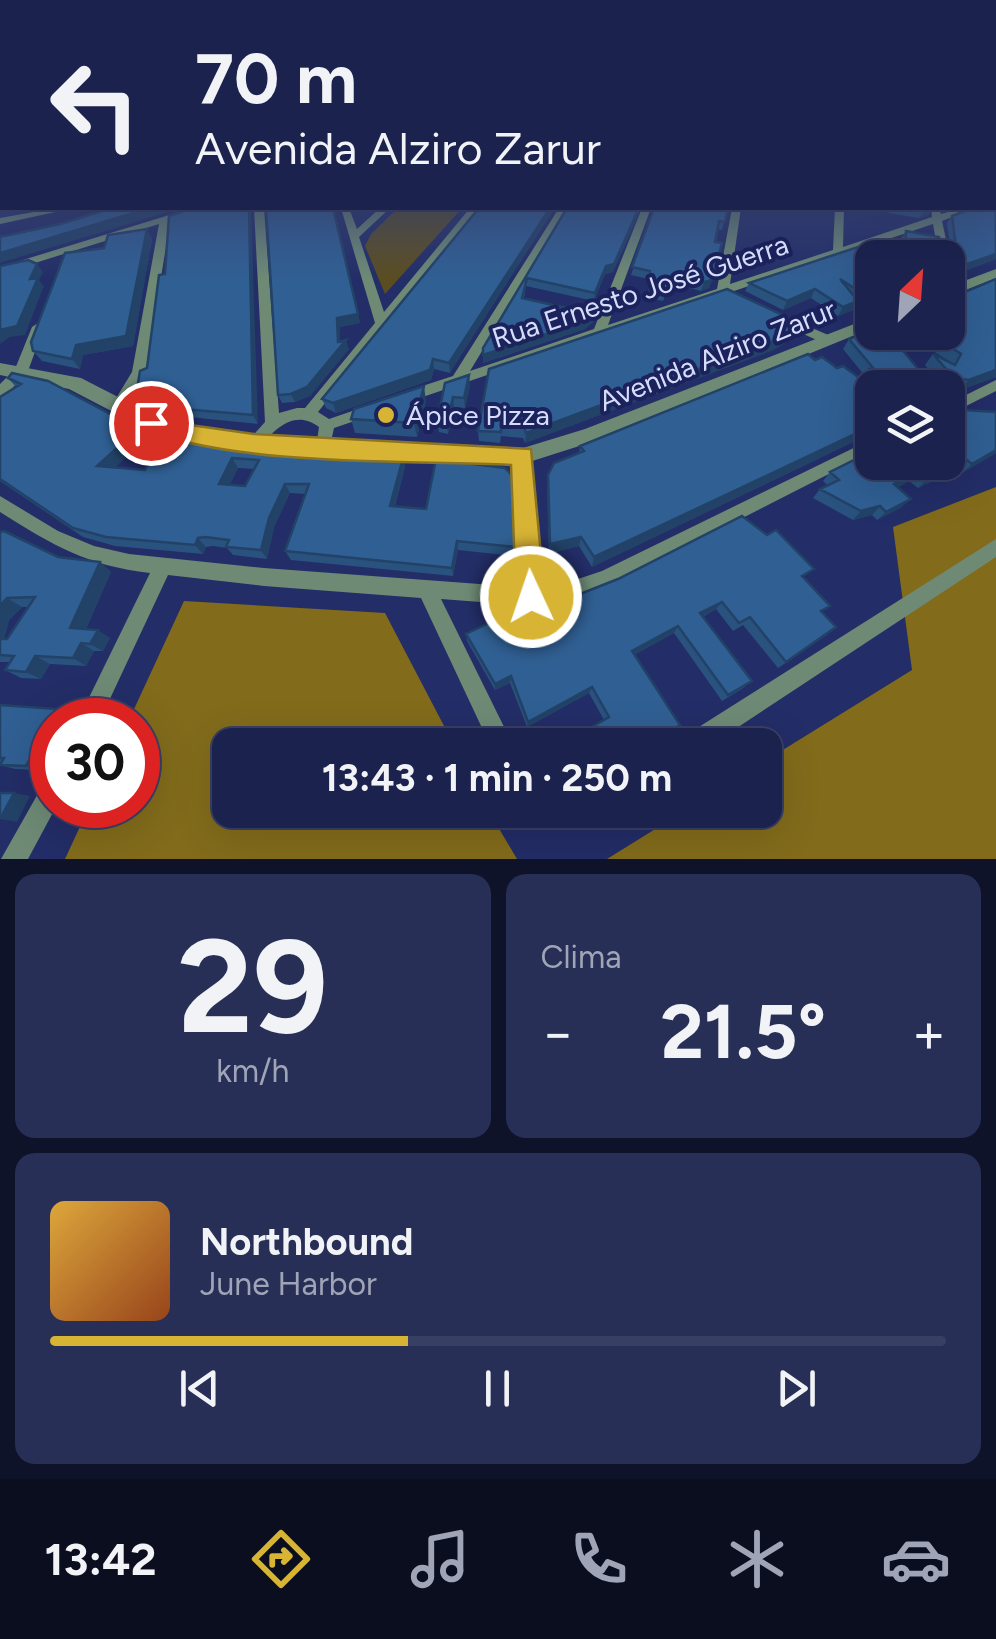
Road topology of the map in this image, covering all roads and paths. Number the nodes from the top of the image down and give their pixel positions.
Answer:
1 (58, 210) edge
2 (194, 210) edge
3 (259, 210) edge
4 (346, 210) edge
5 (383, 210) edge
6 (473, 210) edge
7 (562, 210) edge
8 (645, 210) edge
9 (736, 210) edge
10 (838, 210) edge
11 (937, 213) edge
12 (164, 220) junction
13 (0, 221) edge
14 (355, 236) junction
15 (942, 240) edge
16 (838, 251) junction
17 (66, 253) junction
18 (60, 270) edge
19 (0, 271) edge
20 (996, 273) edge
21 (965, 286) edge
22 (724, 290) junction
23 (737, 298) edge
24 (768, 313) edge
25 (40, 320) edge
26 (381, 324) junction
27 (855, 329) edge
28 (600, 330) junction
29 (828, 340) junction
30 (10, 370) edge
31 (459, 378) junction
32 (996, 386) edge
33 (0, 392) edge
34 (399, 399) edge
35 (965, 401) edge
36 (119, 405) junction
37 (382, 405) edge
38 (965, 411) edge
39 (309, 413) junction
40 (980, 413) edge
41 (272, 422) junction
42 (326, 424) junction
43 (254, 443) junction
44 (324, 447) junction
45 (855, 453) edge
46 (523, 456) junction
47 (0, 502) edge
48 (996, 547) edge
49 (162, 568) junction
50 (426, 590) junction
51 (531, 597) junction
52 (100, 698) edge
53 (494, 728) edge
54 (717, 728) edge
55 (31, 828) edge
56 (14, 859) edge

1 - 13 street
2 - 12 street
3 - 41 street
4 - 14 street
5 - 14 street
6 - 26 street
7 - 31 street
8 - 28 street
9 - 22 street
10 - 16 street
11 - 15 street
11 - 16 street, Rua Ernesto José Guerra
12 - 17 street
12 - 36 street
14 - 26 street
16 - 22 street, Rua Ernesto José Guerra
17 - 18 street
17 - 19 street
20 - 21 street
22 - 23 street
22 - 28 street, Rua Ernesto José Guerra
24 - 29 street
25 - 30 street
26 - 39 street
27 - 29 street, Avenida Alziro Zarur
28 - 31 street, Rua Ernesto José Guerra
29 - 46 street, Avenida Alziro Zarur
30 - 33 street
30 - 36 street, Avenida Alziro Zarur
31 - 34 street, Rua Ernesto José Guerra
32 - 35 street
36 - 43 street, Avenida Alziro Zarur
37 - 42 street
38 - 40 street
39 - 41 street
39 - 42 street
41 - 43 street
42 - 44 street
43 - 44 street, Avenida Alziro Zarur
44 - 46 street, Avenida Alziro Zarur
45 - 51 street
46 - 51 street
47 - 49 street
48 - 54 street
49 - 50 street
49 - 52 street
50 - 51 street
50 - 53 street
55 - 56 street

